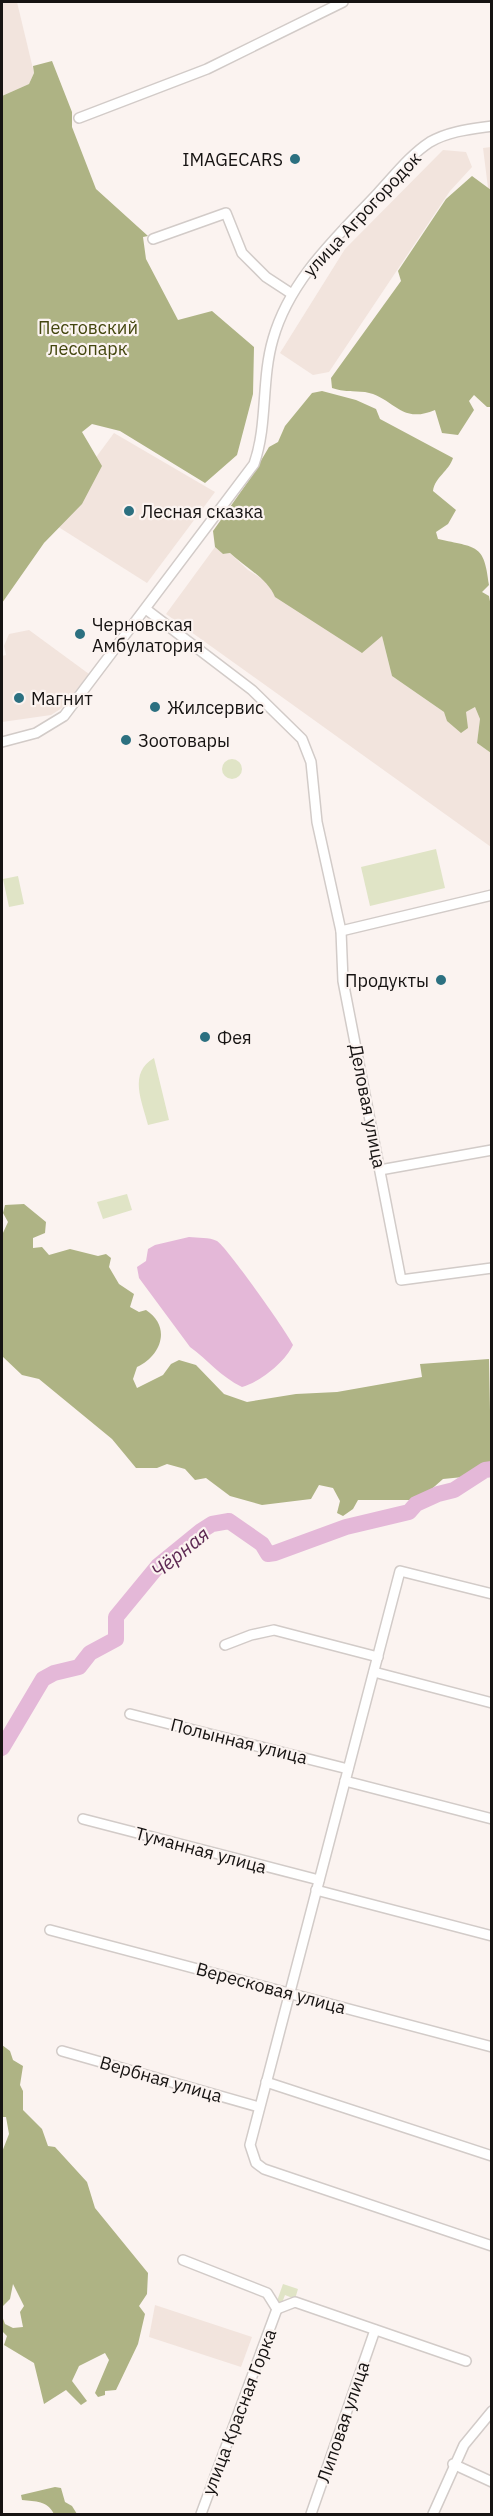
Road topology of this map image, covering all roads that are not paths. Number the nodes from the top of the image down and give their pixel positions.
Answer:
1 (343, 2) edge
2 (79, 118) dead end
3 (492, 126) edge
4 (153, 239) dead end
5 (292, 294) junction
6 (147, 610) junction
7 (2, 742) edge
8 (492, 896) edge
9 (341, 931) junction
10 (492, 1150) edge
11 (380, 1170) junction
12 (492, 1268) edge
13 (492, 1594) edge
14 (225, 1646) dead end
15 (378, 1657) junction
16 (374, 1672) junction
17 (492, 1703) edge
18 (130, 1713) dead end
19 (348, 1769) junction
20 (345, 1781) junction
21 (83, 1819) dead end
22 (492, 1819) edge
23 (317, 1885) junction
24 (50, 1930) dead end
25 (492, 1936) edge
26 (289, 1993) junction
27 (492, 2048) edge
28 (62, 2051) dead end
29 (266, 2082) junction
30 (259, 2108) junction
31 (492, 2156) edge
32 (492, 2246) edge
33 (183, 2260) dead end
34 (277, 2309) junction
35 (375, 2330) junction
36 (466, 2361) dead end
37 (492, 2411) edge
38 (453, 2464) junction
39 (492, 2482) edge
40 (201, 2514) edge
41 (311, 2514) edge
42 (433, 2514) edge

1 - 2 street
3 - 5 street, улица Агрогородок
4 - 5 street
5 - 6 street, улица Агрогородок
6 - 7 street, улица Агрогородок
6 - 9 street, Деловая улица
8 - 9 street
9 - 11 street, Деловая улица
10 - 11 street
11 - 12 street, Деловая улица
13 - 15 street
14 - 15 street
15 - 16 street
16 - 17 street
16 - 19 street
18 - 19 street, Полынная улица
19 - 20 street
20 - 22 street
20 - 23 street
21 - 23 street, Туманная улица
23 - 25 street, Туманная улица
23 - 26 street
24 - 26 street, Вересковая улица
26 - 27 street, Вересковая улица
26 - 29 street
28 - 30 street, Вербная улица
29 - 30 street
29 - 31 street
30 - 32 street
33 - 34 street
34 - 35 street
34 - 40 street, улица Красная Горка
35 - 36 street
35 - 41 street, Липовая улица
37 - 38 street
38 - 39 street
38 - 42 street

